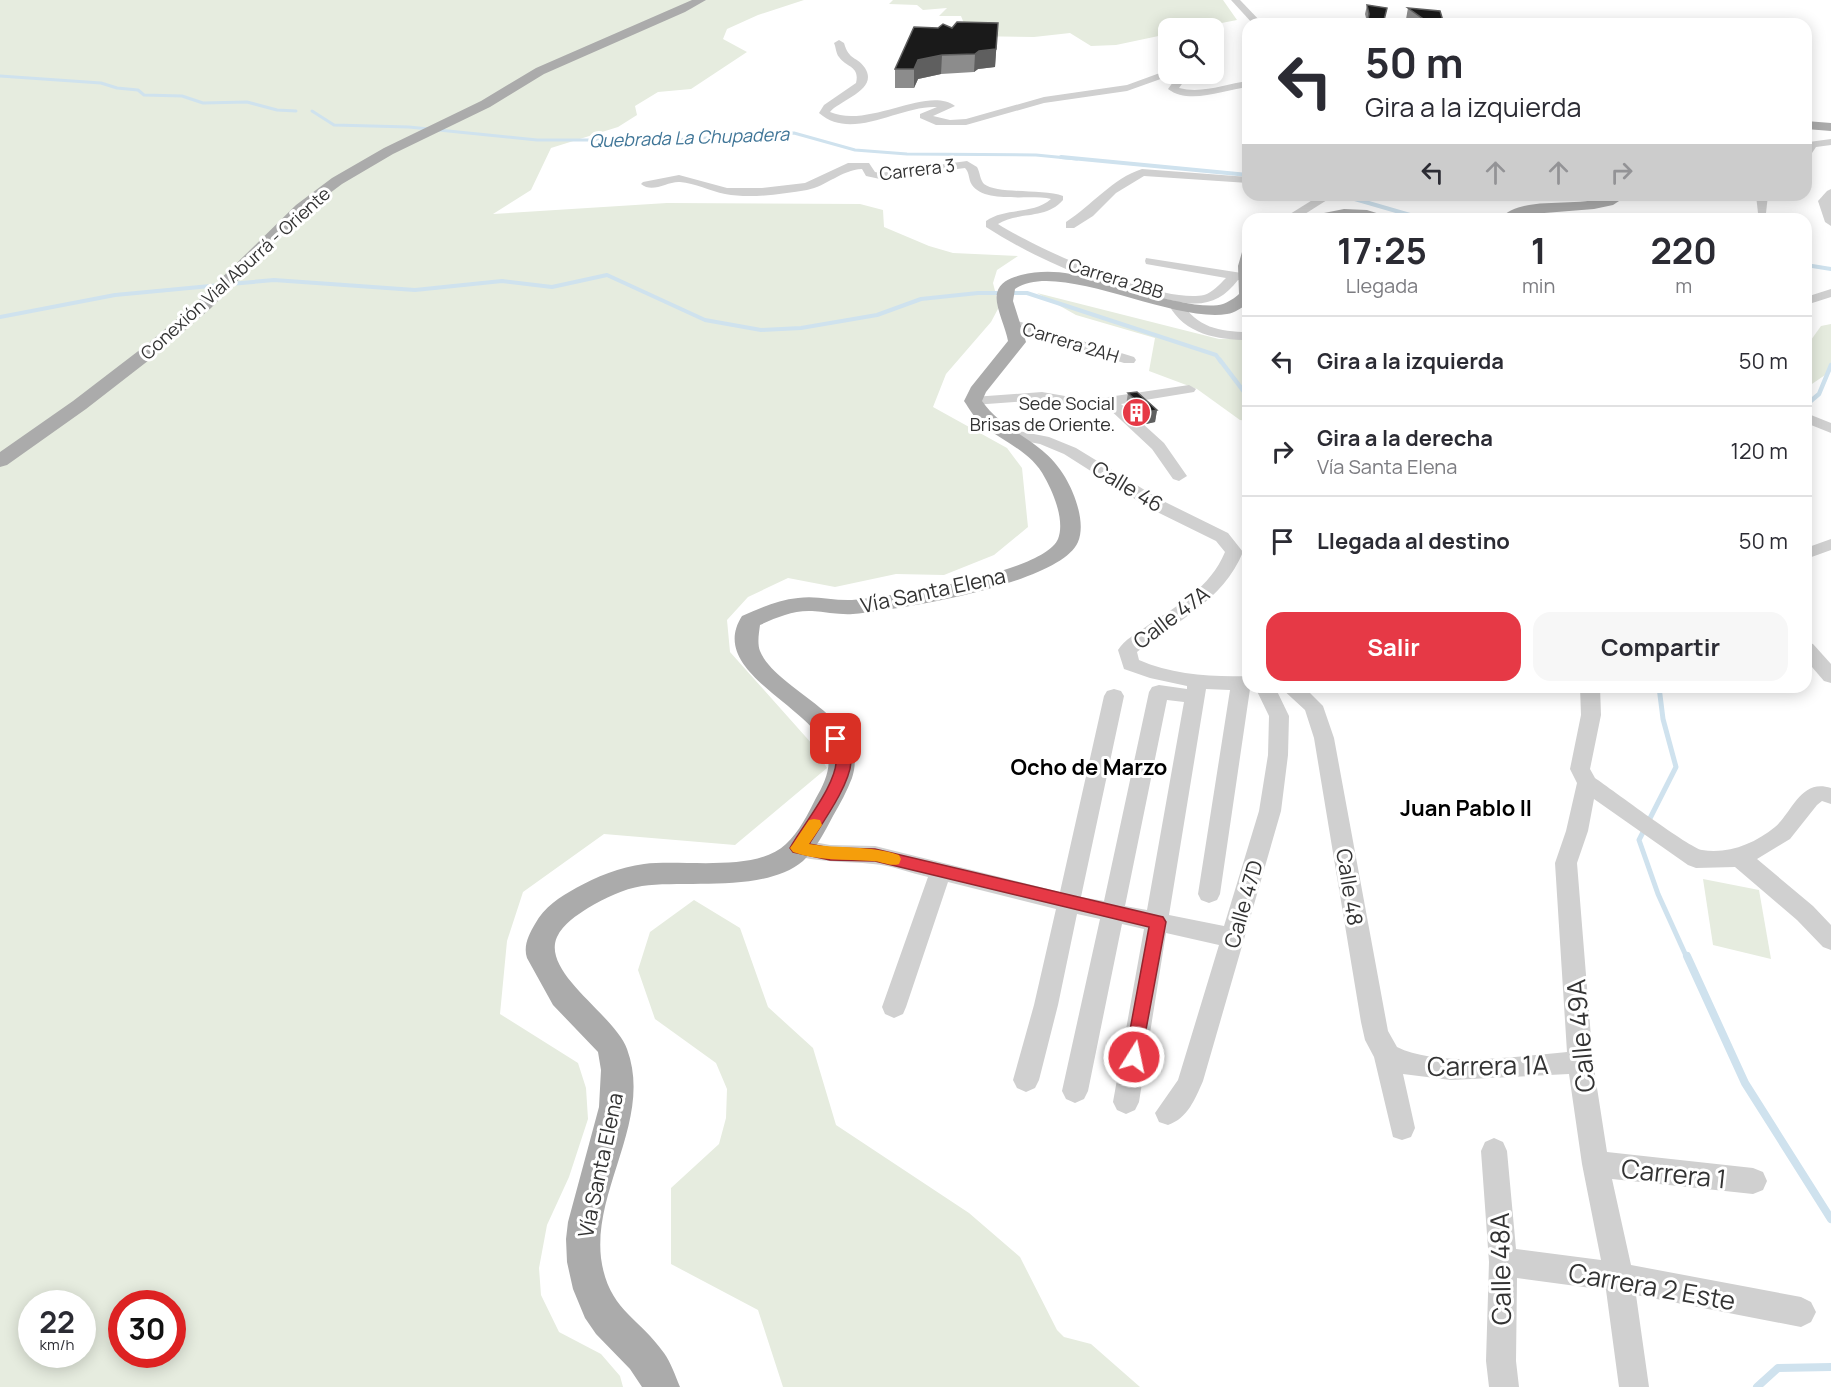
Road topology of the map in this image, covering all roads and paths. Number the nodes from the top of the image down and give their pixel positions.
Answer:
1 (701, 0) edge
2 (1235, 0) edge
3 (1252, 18) edge
4 (637, 32) junction
5 (839, 43) dead end
6 (614, 52) dead end
7 (1158, 76) edge
8 (1177, 84) edge
9 (1242, 85) edge
10 (1812, 125) edge
11 (1831, 127) edge
12 (1831, 142) edge
13 (1812, 145) edge
14 (1242, 180) edge
15 (647, 184) dead end
16 (1829, 200) edge
17 (1320, 201) edge
18 (1607, 201) edge
19 (1762, 201) edge
20 (1762, 210) dead end
21 (1300, 213) edge
22 (1520, 213) edge
23 (991, 221) joint
24 (1831, 222) edge
25 (1070, 225) dead end
26 (1151, 261) dead end
27 (1242, 270) edge
28 (1240, 276) junction
29 (1242, 280) edge
30 (1831, 293) edge
31 (1812, 299) edge
32 (1242, 300) edge
33 (1176, 305) junction
34 (1014, 324) junction
35 (1242, 335) edge
36 (1129, 360) dead end
37 (1189, 389) dead end
38 (973, 401) junction
39 (1109, 401) junction
40 (1812, 420) edge
41 (1831, 428) edge
42 (1013, 435) junction
43 (0, 461) edge
44 (1179, 476) dead end
45 (1831, 544) edge
46 (1234, 552) joint
47 (1812, 552) edge
48 (1812, 655) edge
49 (1831, 676) edge
50 (1242, 683) edge
51 (1197, 689) junction
52 (1242, 693) edge
53 (1268, 693) edge
54 (1299, 693) edge
55 (1590, 693) edge
56 (1114, 696) dead end
57 (1587, 783) junction
58 (1831, 796) edge
59 (798, 848) junction
60 (1740, 858) junction
61 (941, 871) junction
62 (1209, 894) dead end
63 (1068, 903) junction
64 (1113, 912) junction
65 (1158, 922) junction
66 (1233, 938) junction
67 (1831, 940) edge
68 (894, 1007) dead end
69 (1391, 1057) junction
70 (1580, 1062) junction
71 (1026, 1080) dead end
72 (1075, 1091) dead end
73 (1126, 1102) dead end
74 (1168, 1113) dead end
75 (1402, 1128) dead end
76 (1494, 1151) dead end
77 (1595, 1164) junction
78 (1753, 1181) dead end
79 (1503, 1262) junction
80 (1619, 1277) junction
81 (1801, 1312) dead end
82 (661, 1387) edge
83 (1504, 1387) edge
84 (1634, 1387) edge

1 - 4 main road, Conexión Vial Aburrá - Oriente
2 - 3 street
4 - 6 main road, Conexión Vial Aburrá - Oriente
4 - 43 main road, Conexión Vial Aburrá - Oriente
5 - 7 street
8 - 9 street
10 - 11 main road
12 - 13 street
14 - 25 street
15 - 23 street, Carrera 3
16 - 24 street
17 - 21 street
18 - 22 main road
19 - 20 street
23 - 28 street, Carrera 2BB
26 - 28 street
27 - 28 main road
28 - 29 main road
30 - 31 street
32 - 33 main road
33 - 34 main road
33 - 35 street, Carrera 2BB
34 - 36 street, Carrera 2AH
34 - 38 main road
37 - 39 street
38 - 39 street
38 - 42 main road, Vía Santa Elena
39 - 44 street
40 - 41 street
42 - 46 street, Calle 46
42 - 59 main road, Vía Santa Elena
45 - 47 street
46 - 51 street, Calle 47A
48 - 49 street
50 - 51 street
51 - 64 street
51 - 65 street
52 - 62 street
53 - 66 street, Calle 47D
54 - 69 street, Calle 48
55 - 57 street, Calle 49A
56 - 63 street
57 - 60 street
57 - 70 street, Calle 49A
58 - 60 street
59 - 61 street
59 - 82 main road, Vía Santa Elena
60 - 67 street
61 - 63 street
61 - 68 street
63 - 64 street
63 - 71 street
64 - 65 street
64 - 72 street
65 - 66 street
65 - 73 street
66 - 74 street, Calle 47D
69 - 70 street, Carrera 1A
69 - 75 street, Calle 48
70 - 77 street, Calle 49A
76 - 79 street, Calle 48A
77 - 78 street, Carrera 1
77 - 80 street, Calle 49A
79 - 80 street, Carrera 2 Este
79 - 83 street, Calle 48A
80 - 81 street, Carrera 2 Este
80 - 84 street, Calle 49A

